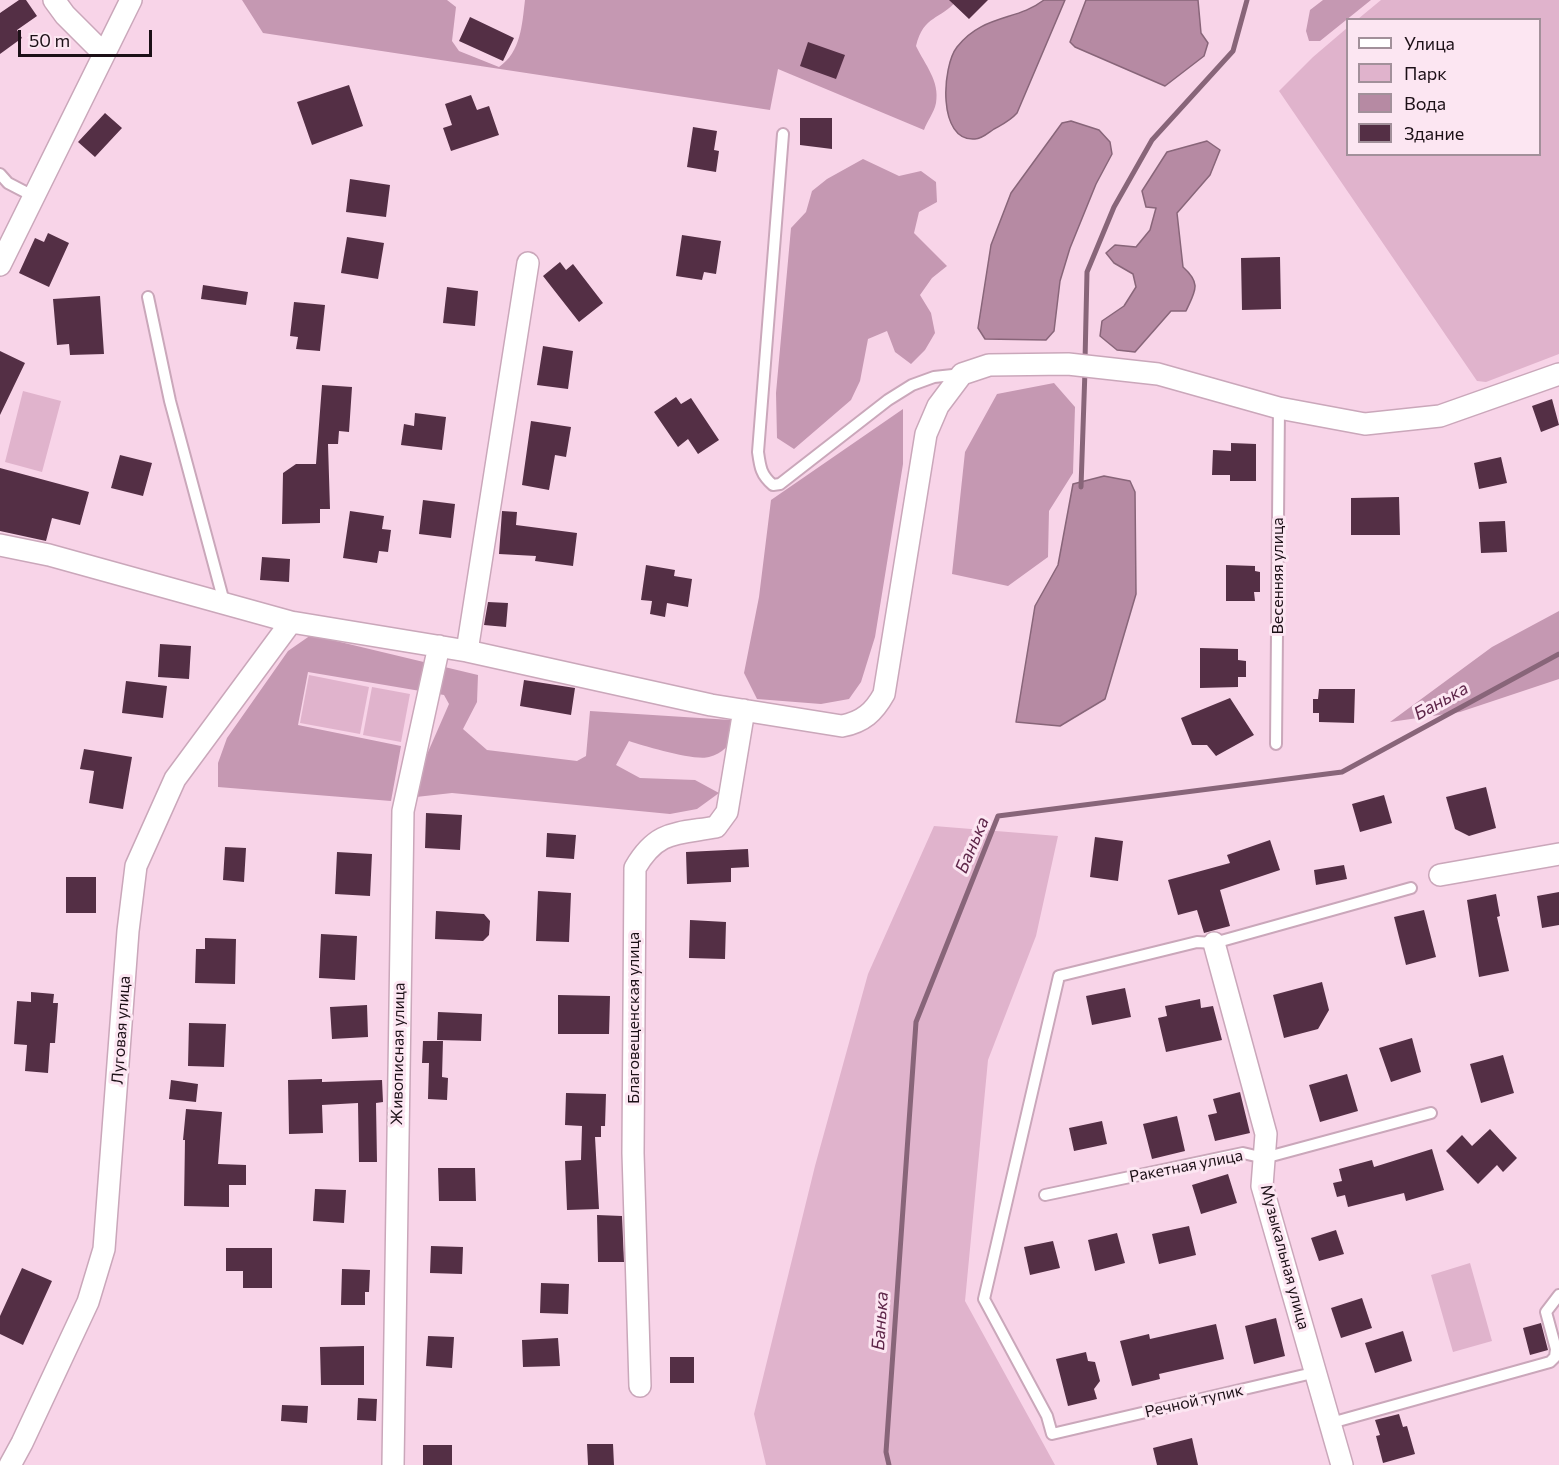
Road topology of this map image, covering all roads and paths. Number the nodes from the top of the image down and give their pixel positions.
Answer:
1 (54, 0) edge
2 (131, 0) edge
3 (103, 53) junction
4 (783, 134) dead end
5 (0, 174) edge
6 (33, 195) junction
7 (528, 263) dead end
8 (0, 265) edge
9 (148, 297) dead end
10 (962, 374) junction
11 (1559, 374) edge
12 (1279, 408) junction
13 (0, 545) edge
14 (224, 603) junction
15 (291, 622) junction
16 (439, 646) junction
17 (467, 651) junction
18 (744, 710) junction
19 (1276, 744) dead end
20 (1559, 854) edge
21 (1440, 875) dead end
22 (1411, 888) dead end
23 (1214, 943) junction
24 (1431, 1113) dead end
25 (1264, 1158) junction
26 (1045, 1195) dead end
27 (1559, 1295) edge
28 (1317, 1372) junction
29 (640, 1386) dead end
30 (1331, 1423) junction
31 (9, 1465) edge
32 (393, 1465) edge
33 (1342, 1465) edge

1 - 3 street
2 - 3 street
3 - 6 street
4 - 10 lane
5 - 6 lane
6 - 8 street
7 - 17 street
9 - 14 lane
10 - 12 street
10 - 18 street
11 - 12 street
12 - 19 lane, Весенняя улица
13 - 14 street
14 - 15 street
15 - 16 street
15 - 31 street, Луговая улица
16 - 17 street
16 - 32 street, Живописная улица
17 - 18 street
18 - 29 street, Благовещенская улица
20 - 21 street
22 - 23 lane
23 - 25 street, Музыкальная улица
23 - 28 lane, Речной тупик
24 - 25 lane, Ракетная улица
25 - 26 lane, Ракетная улица
25 - 28 street, Музыкальная улица
27 - 30 lane
28 - 30 street, Музыкальная улица
30 - 33 street, Музыкальная улица

